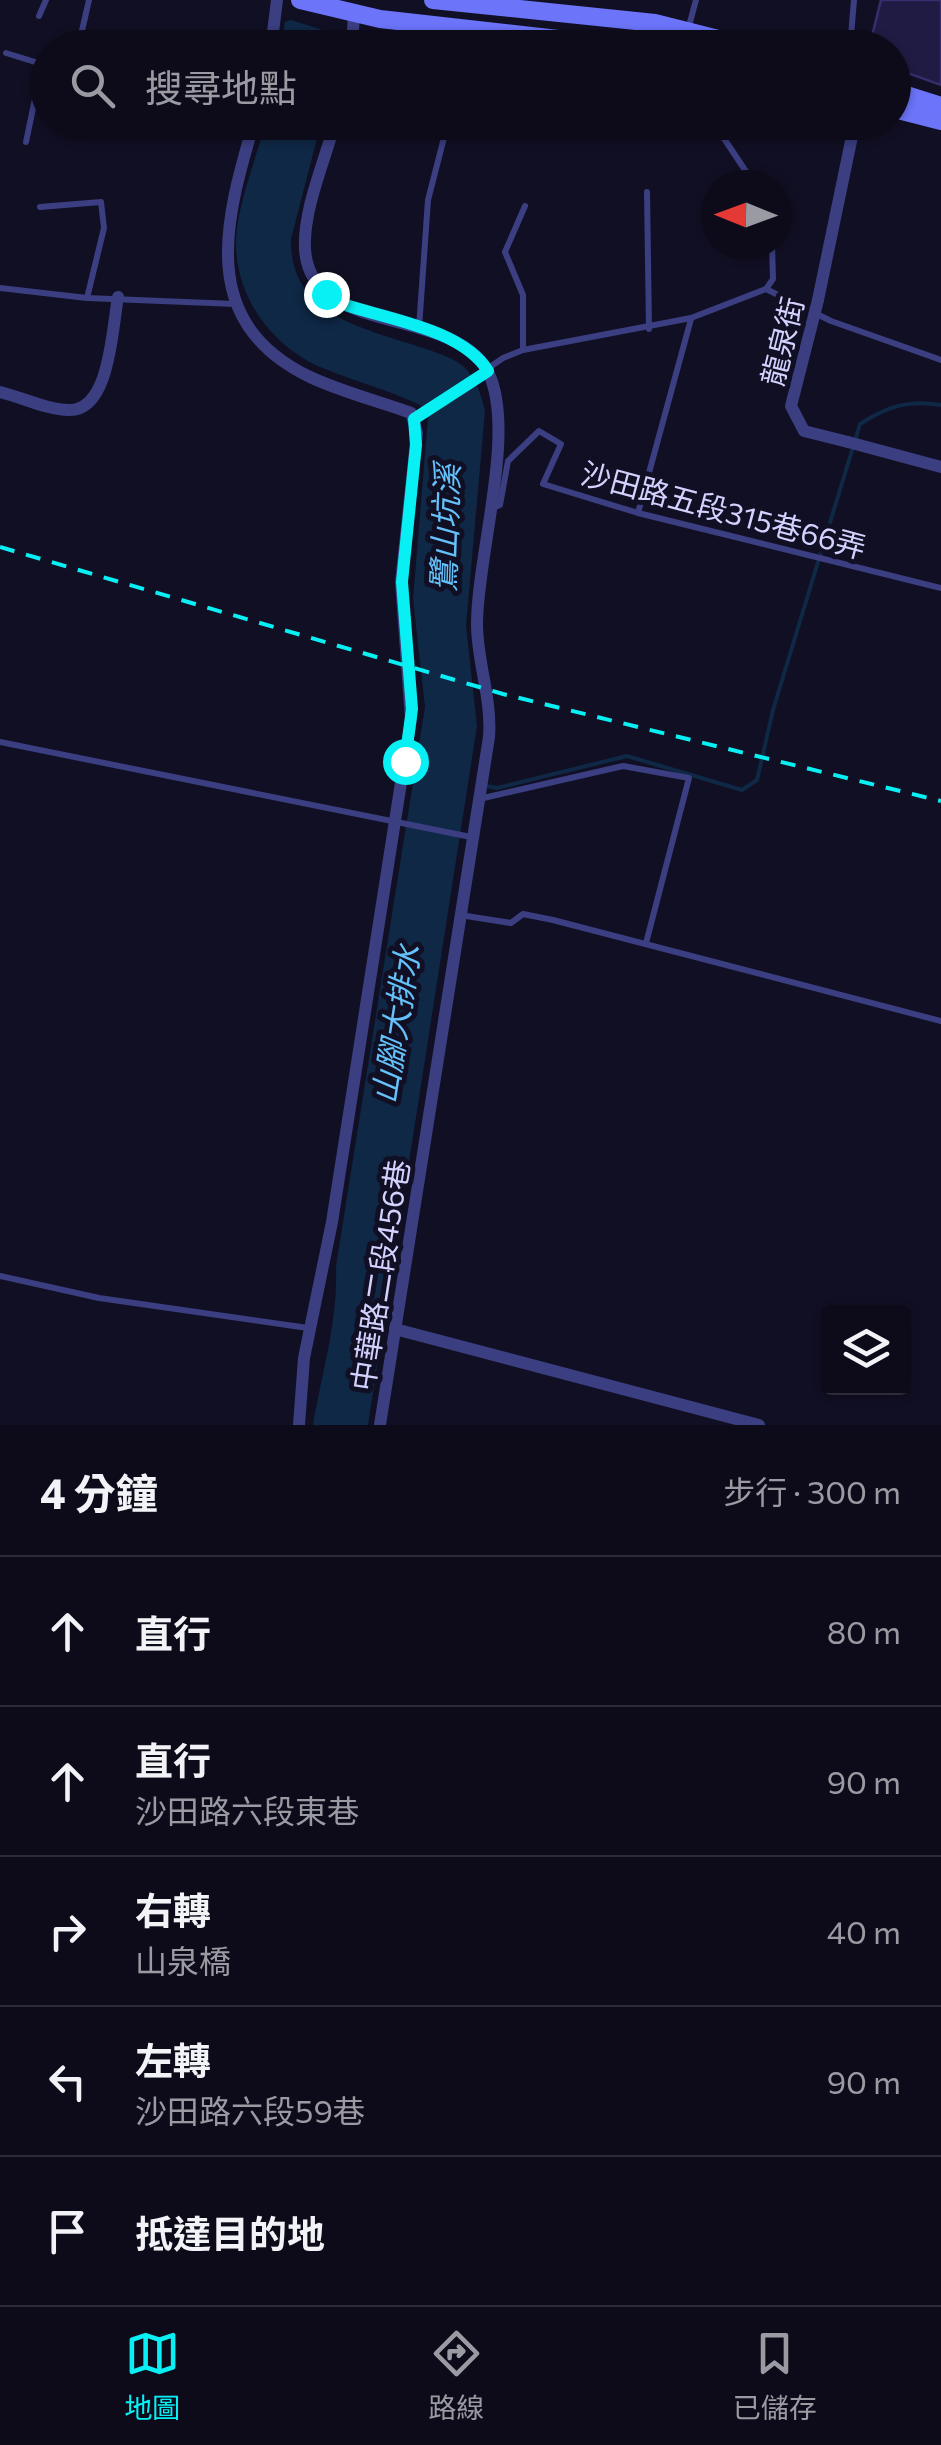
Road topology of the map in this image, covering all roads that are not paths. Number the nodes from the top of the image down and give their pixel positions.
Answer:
1 (46, 0) edge
2 (89, 0) edge
3 (277, 0) edge
4 (300, 0) edge
5 (432, 0) edge
6 (696, 0) edge
7 (854, 0) edge
8 (504, 4) edge
9 (355, 7) edge
10 (39, 16) dead end
11 (82, 30) edge
12 (274, 30) edge
13 (441, 30) edge
14 (642, 30) edge
15 (687, 30) edge
16 (852, 30) edge
17 (6, 53) dead end
18 (30, 61) edge
19 (911, 96) edge
20 (941, 106) edge
21 (911, 113) edge
22 (941, 121) edge
23 (30, 126) edge
24 (249, 140) edge
25 (330, 140) edge
26 (443, 140) edge
27 (725, 140) edge
28 (851, 140) edge
29 (26, 142) dead end
30 (745, 170) edge
31 (647, 192) dead end
32 (525, 206) dead end
33 (40, 207) dead end
34 (772, 260) edge
35 (0, 288) edge
36 (766, 288) junction
37 (118, 297) junction
38 (87, 298) junction
39 (237, 304) junction
40 (691, 318) junction
41 (419, 328) junction
42 (650, 328) junction
43 (523, 350) junction
44 (941, 360) edge
45 (488, 371) junction
46 (0, 392) edge
47 (414, 419) junction
48 (941, 467) edge
49 (488, 510) junction
50 (638, 512) junction
51 (941, 588) edge
52 (0, 742) edge
53 (478, 799) junction
54 (396, 821) junction
55 (472, 837) junction
56 (460, 915) junction
57 (646, 944) junction
58 (941, 1021) edge
59 (0, 1276) edge
60 (310, 1328) junction
61 (395, 1329) junction
62 (299, 1425) edge
63 (380, 1425) edge
64 (758, 1425) edge

1 - 10 lane
2 - 11 lane
3 - 12 street
4 - 9 street
5 - 8 street
6 - 15 lane
7 - 16 lane
8 - 14 street
9 - 13 street
17 - 18 lane
19 - 20 street
21 - 22 street
23 - 29 lane
24 - 39 street
25 - 41 street
26 - 41 lane
27 - 30 lane
28 - 48 street, 龍泉街, bridge
31 - 42 lane
32 - 43 lane
33 - 38 lane
34 - 36 lane
35 - 38 lane
36 - 40 lane
36 - 44 lane
37 - 38 lane
37 - 39 lane
37 - 46 street
39 - 47 street
40 - 42 lane
40 - 50 lane
41 - 45 street
42 - 43 lane
43 - 45 lane
45 - 47 lane
45 - 49 street, 中華路二段456巷
47 - 54 street
49 - 50 lane, 沙田路五段315巷66弄
49 - 53 street, 中華路二段456巷
50 - 51 lane, 沙田路五段315巷66弄
52 - 54 lane
53 - 55 street, 中華路二段456巷
53 - 57 lane
54 - 55 lane
54 - 60 street
55 - 56 street, 中華路二段456巷
56 - 57 lane
56 - 61 street, 中華路二段456巷
57 - 58 lane
59 - 60 lane
60 - 62 street
61 - 63 street, 中華路二段456巷
61 - 64 street

